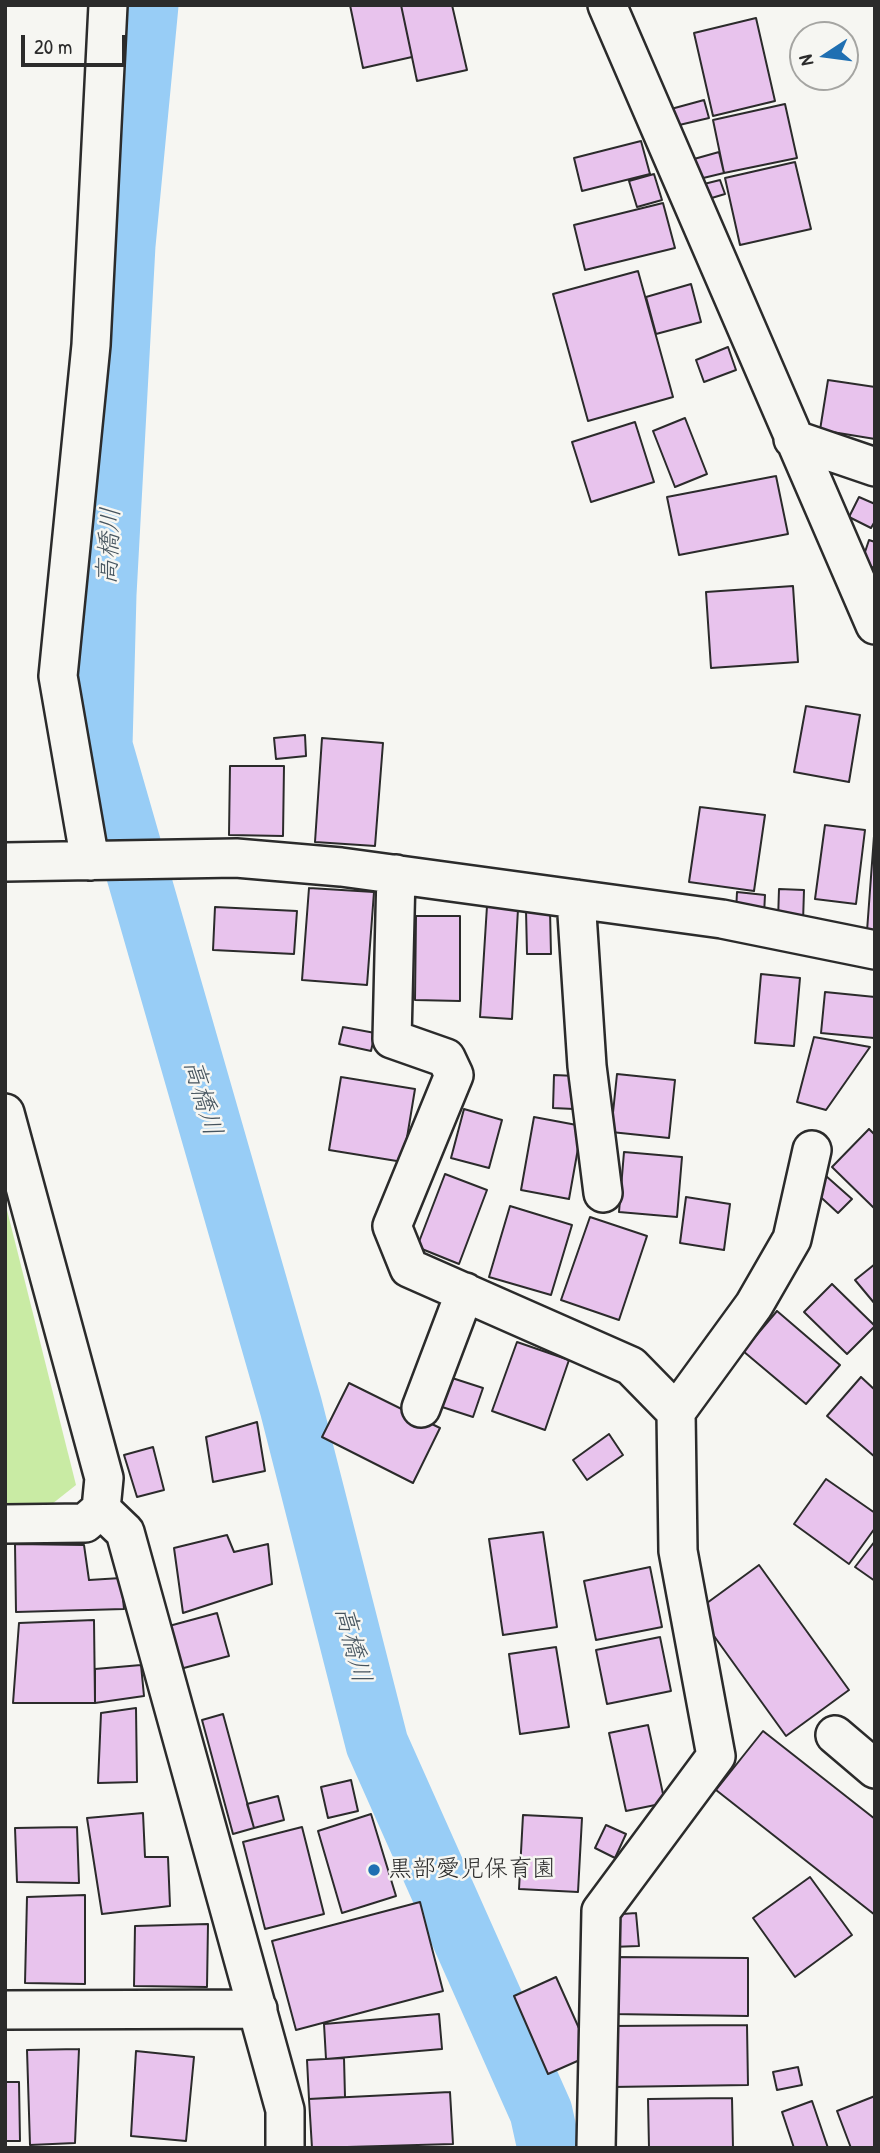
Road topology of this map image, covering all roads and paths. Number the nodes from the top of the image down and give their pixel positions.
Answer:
1 (108, 5) edge
2 (607, 5) edge
3 (793, 439) junction
4 (875, 467) edge
5 (875, 625) edge
6 (90, 861) junction
7 (5, 862) edge
8 (396, 874) junction
9 (576, 899) junction
10 (875, 950) edge
11 (5, 1113) edge
12 (812, 1150) dead end
13 (603, 1193) dead end
14 (465, 1293) junction
15 (421, 1408) dead end
16 (676, 1412) junction
17 (101, 1509) junction
18 (5, 1524) edge
19 (835, 1735) dead end
20 (875, 1769) edge
21 (258, 2009) junction
22 (5, 2010) edge
23 (285, 2148) edge
24 (596, 2148) edge

1 - 6 street
2 - 3 street
3 - 4 street
3 - 5 street
6 - 7 street
6 - 8 street
8 - 9 street
8 - 14 street
9 - 10 street
9 - 13 street
11 - 17 street
12 - 16 street
14 - 15 street
14 - 16 street
16 - 24 street
17 - 18 street
17 - 21 street
19 - 20 street
21 - 22 street
21 - 23 street

